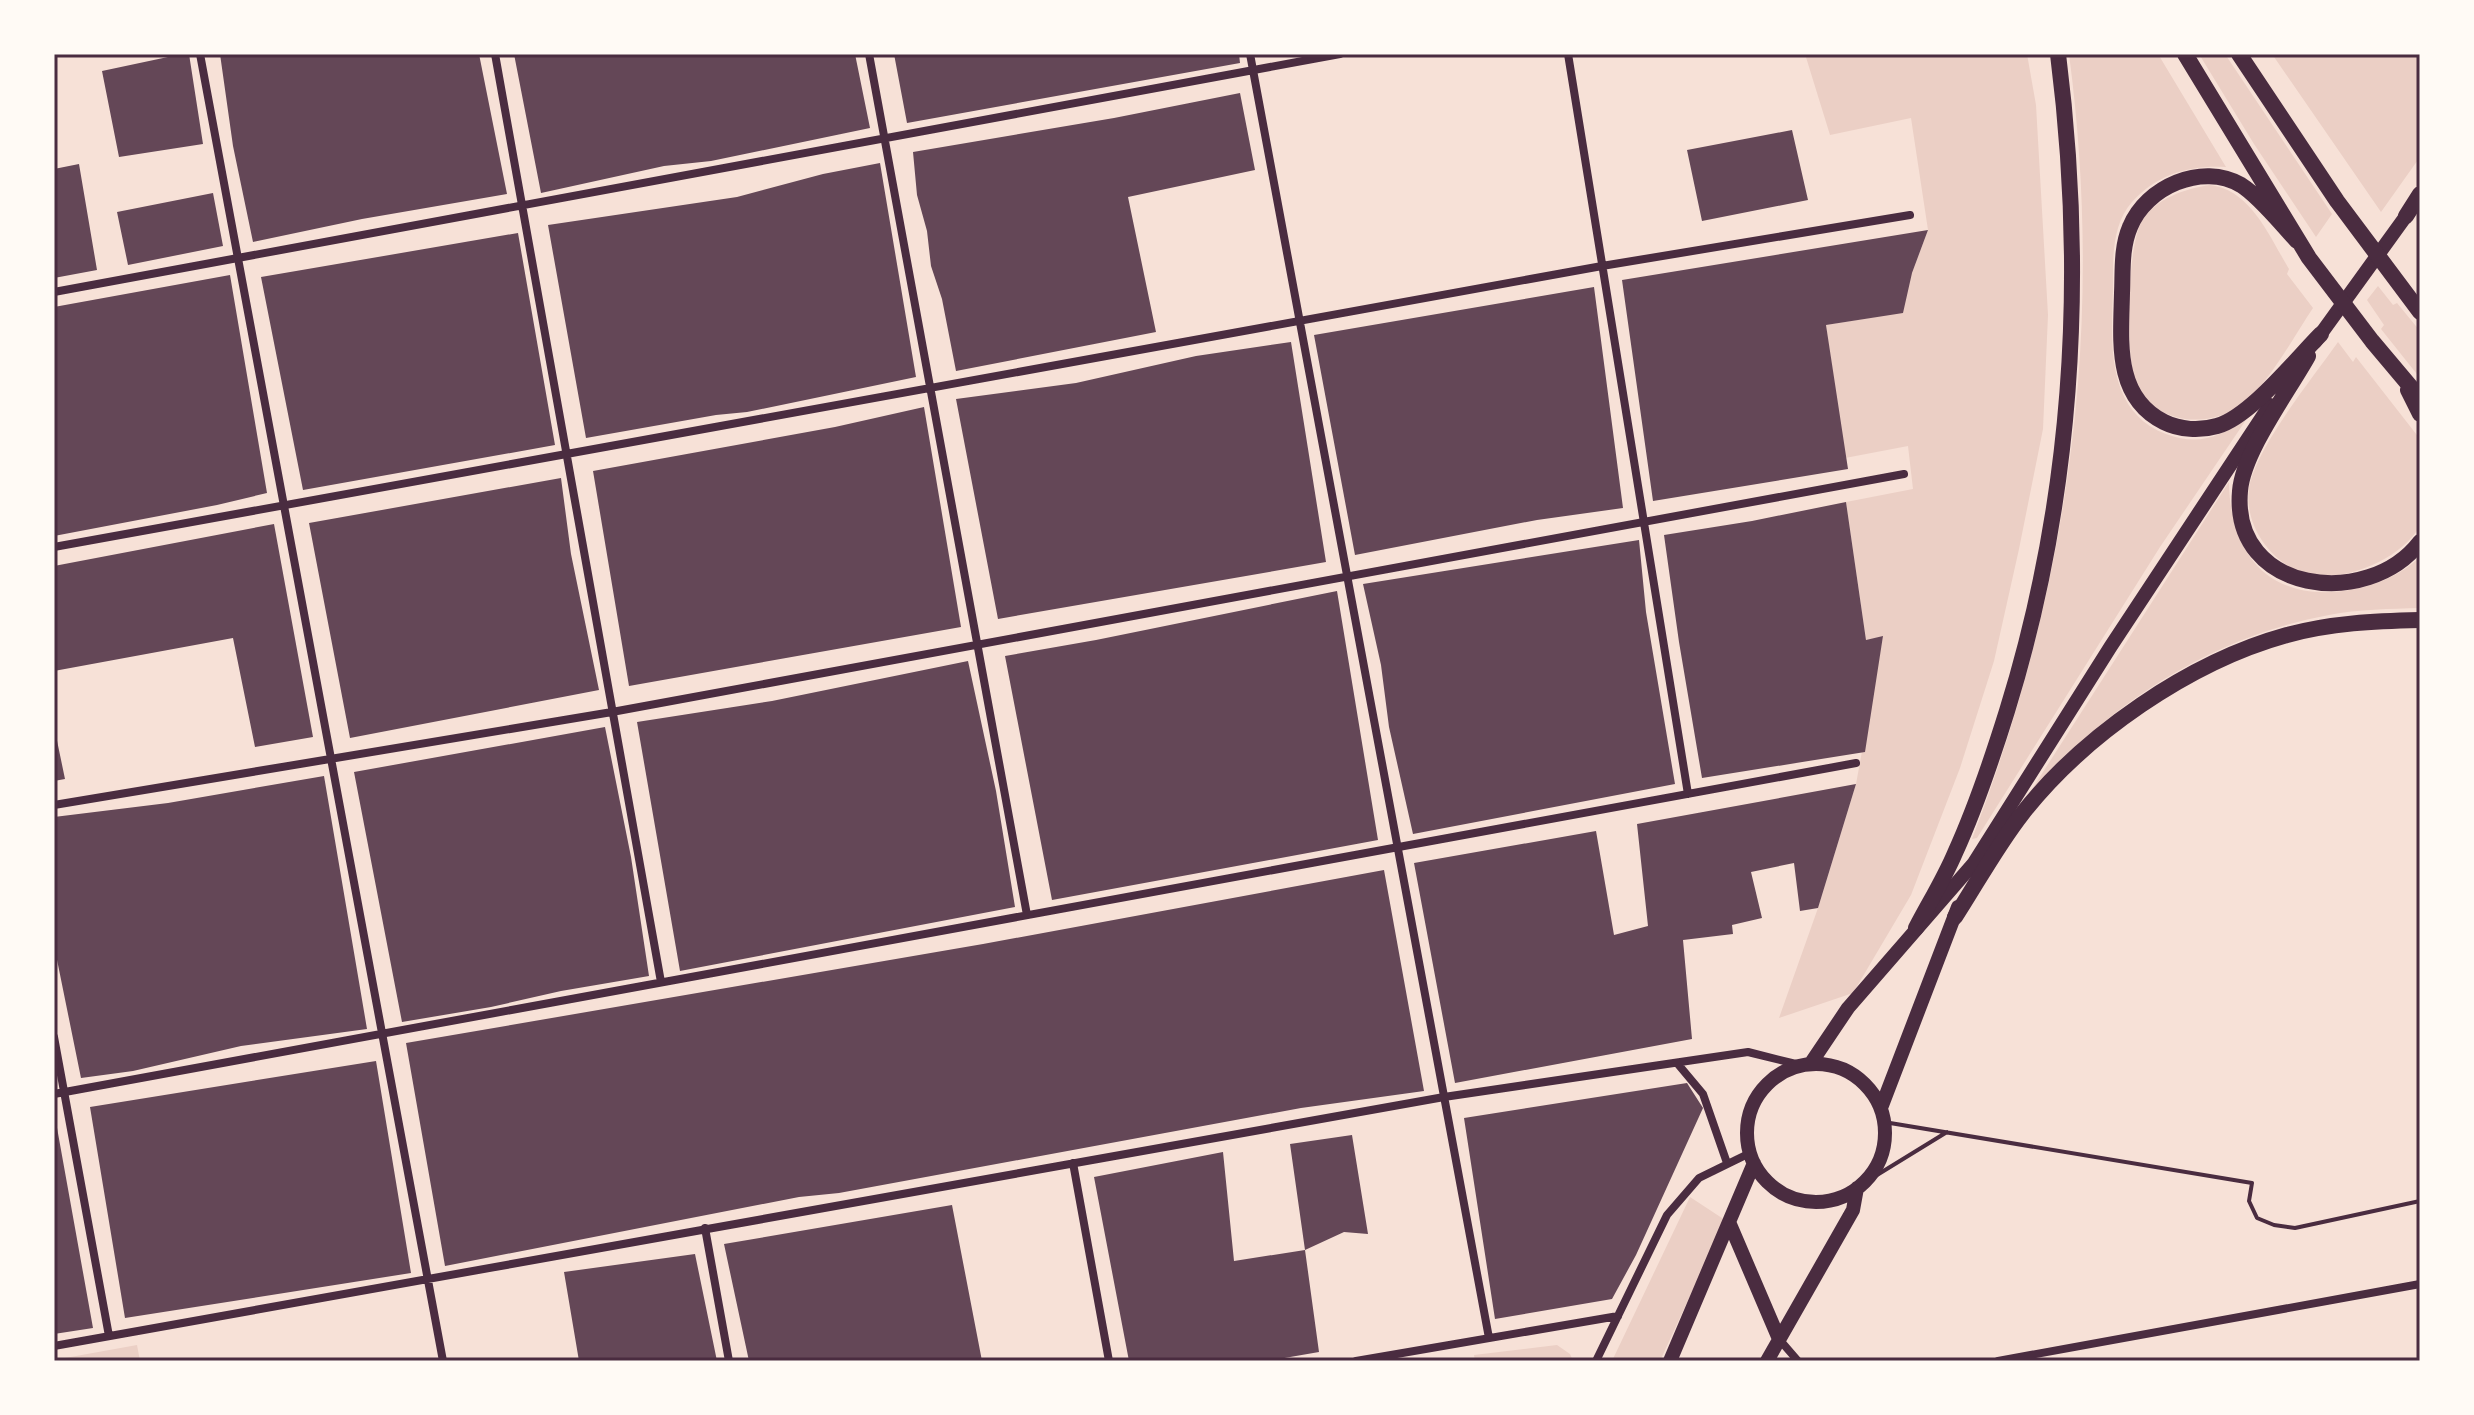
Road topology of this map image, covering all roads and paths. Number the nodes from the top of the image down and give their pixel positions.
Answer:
1 (200, 54) edge
2 (495, 54) edge
3 (869, 54) edge
4 (1250, 54) edge
5 (1340, 54) edge
6 (1568, 54) edge
7 (2058, 54) edge
8 (2185, 54) edge
9 (2239, 54) edge
10 (1253, 70) junction
11 (884, 138) junction
12 (2420, 194) edge
13 (2420, 201) edge
14 (522, 205) junction
15 (1910, 215) dead end
16 (2406, 216) junction
17 (2297, 241) junction
18 (239, 258) junction
19 (1602, 266) junction
20 (54, 292) edge
21 (2420, 312) edge
22 (1299, 321) junction
23 (2321, 334) junction
24 (2400, 374) junction
25 (930, 388) junction
26 (2420, 398) edge
27 (2420, 414) edge
28 (567, 454) junction
29 (1904, 474) dead end
30 (285, 505) junction
31 (1645, 523) junction
32 (2420, 542) edge
33 (54, 547) edge
34 (1345, 575) junction
35 (2420, 620) edge
36 (977, 644) junction
37 (612, 712) junction
38 (331, 757) junction
39 (1856, 763) dead end
40 (1688, 794) junction
41 (54, 805) edge
42 (1397, 847) junction
43 (1974, 863) junction
44 (1027, 915) junction
45 (1955, 917) junction
46 (1916, 928) junction
47 (661, 982) junction
48 (382, 1034) junction
49 (54, 1037) edge
50 (1677, 1063) junction
51 (1805, 1064) junction
52 (64, 1092) junction
53 (54, 1094) edge
54 (1444, 1097) junction
55 (1882, 1115) junction
56 (1949, 1131) junction
57 (1752, 1158) junction
58 (1073, 1163) junction
59 (1727, 1163) junction
60 (1861, 1186) junction
61 (2420, 1201) edge
62 (1729, 1222) junction
63 (705, 1228) junction
64 (428, 1279) junction
65 (2420, 1284) edge
66 (1618, 1316) junction
67 (109, 1336) junction
68 (1489, 1338) junction
69 (1779, 1339) junction
70 (54, 1346) edge
71 (443, 1361) edge
72 (729, 1361) edge
73 (1109, 1361) edge
74 (1356, 1361) edge
75 (1596, 1361) edge
76 (1670, 1361) edge
77 (1767, 1361) edge
78 (1798, 1361) edge
79 (1998, 1361) edge

1 - 18 street
2 - 14 street
3 - 11 street
4 - 10 street
5 - 10 street
6 - 19 street
7 - 46 highway
8 - 17 highway
9 - 21 highway
10 - 11 street
10 - 22 street
11 - 14 street
11 - 25 street
12 - 16 highway
13 - 16 highway
14 - 18 street
14 - 28 street
15 - 19 street
16 - 23 main road
17 - 23 highway
17 - 24 highway
18 - 20 street
18 - 30 street
19 - 22 street
19 - 31 street
22 - 25 street
22 - 34 street
23 - 32 highway
23 - 43 main road
24 - 26 highway
24 - 27 highway
25 - 28 street
25 - 36 street
28 - 30 street
28 - 37 street
29 - 31 street
30 - 33 street
30 - 38 street
31 - 34 street
31 - 40 street
34 - 36 street
34 - 42 street
35 - 45 highway
36 - 37 street
36 - 44 street
37 - 38 street
37 - 47 street
38 - 41 street
38 - 48 street
39 - 40 street
40 - 42 street
42 - 44 street
42 - 54 street
43 - 45 main road
43 - 46 main road
44 - 47 street
45 - 55 main road
46 - 51 main road
47 - 48 street
48 - 52 street
48 - 64 street
49 - 52 street
50 - 51 street
50 - 54 street
50 - 59 street
51 - 55 main road
51 - 57 main road
52 - 53 street
52 - 67 street
54 - 58 street
54 - 68 street
55 - 56 lane
55 - 60 main road
56 - 60 lane
56 - 61 lane
57 - 59 street
57 - 60 main road
57 - 62 main road
58 - 63 street
58 - 73 street
59 - 66 street
60 - 69 main road
62 - 69 main road
62 - 76 main road
63 - 64 street
63 - 72 street
64 - 67 street
64 - 71 street
65 - 79 street
66 - 68 street
66 - 75 street
67 - 70 street
68 - 74 street
69 - 77 main road
69 - 78 street

